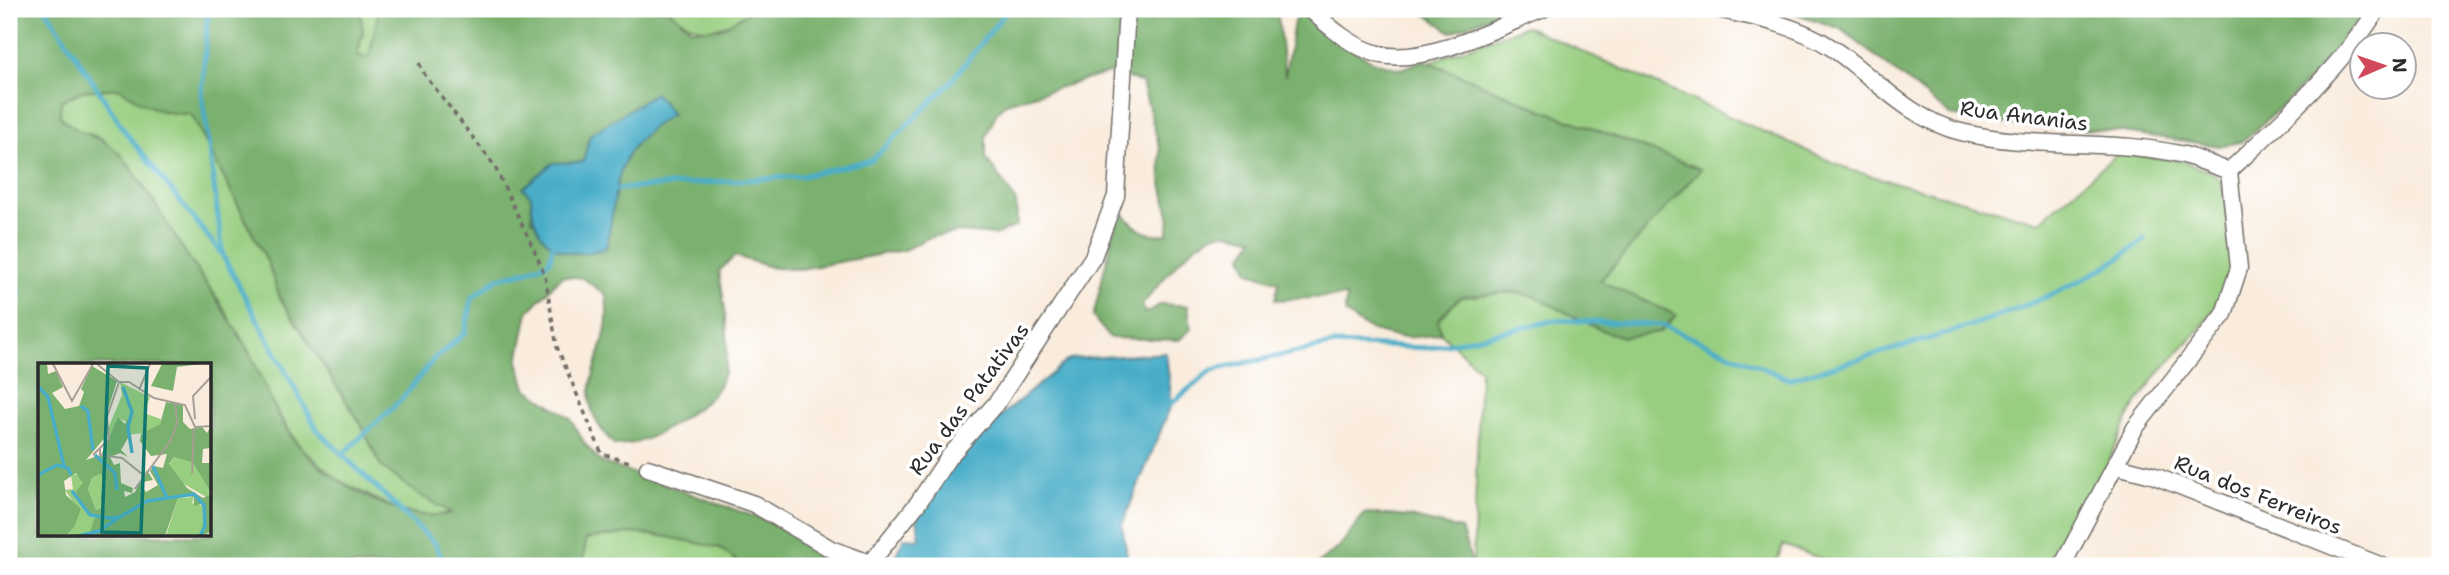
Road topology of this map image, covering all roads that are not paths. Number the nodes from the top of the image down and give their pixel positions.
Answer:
1 (1127, 9) edge
2 (1310, 9) edge
3 (1544, 9) edge
4 (1717, 9) edge
5 (2378, 9) edge
6 (2229, 171) junction
7 (2117, 466) junction
8 (648, 468) road end
9 (874, 564) edge
10 (2062, 566) edge
11 (2382, 566) edge

1 - 9 street, Rua das Patativas
2 - 3 street
4 - 6 street, Rua Ananias
5 - 6 street
6 - 7 street
7 - 10 street
7 - 11 street, Rua dos Ferreiros
8 - 9 street

